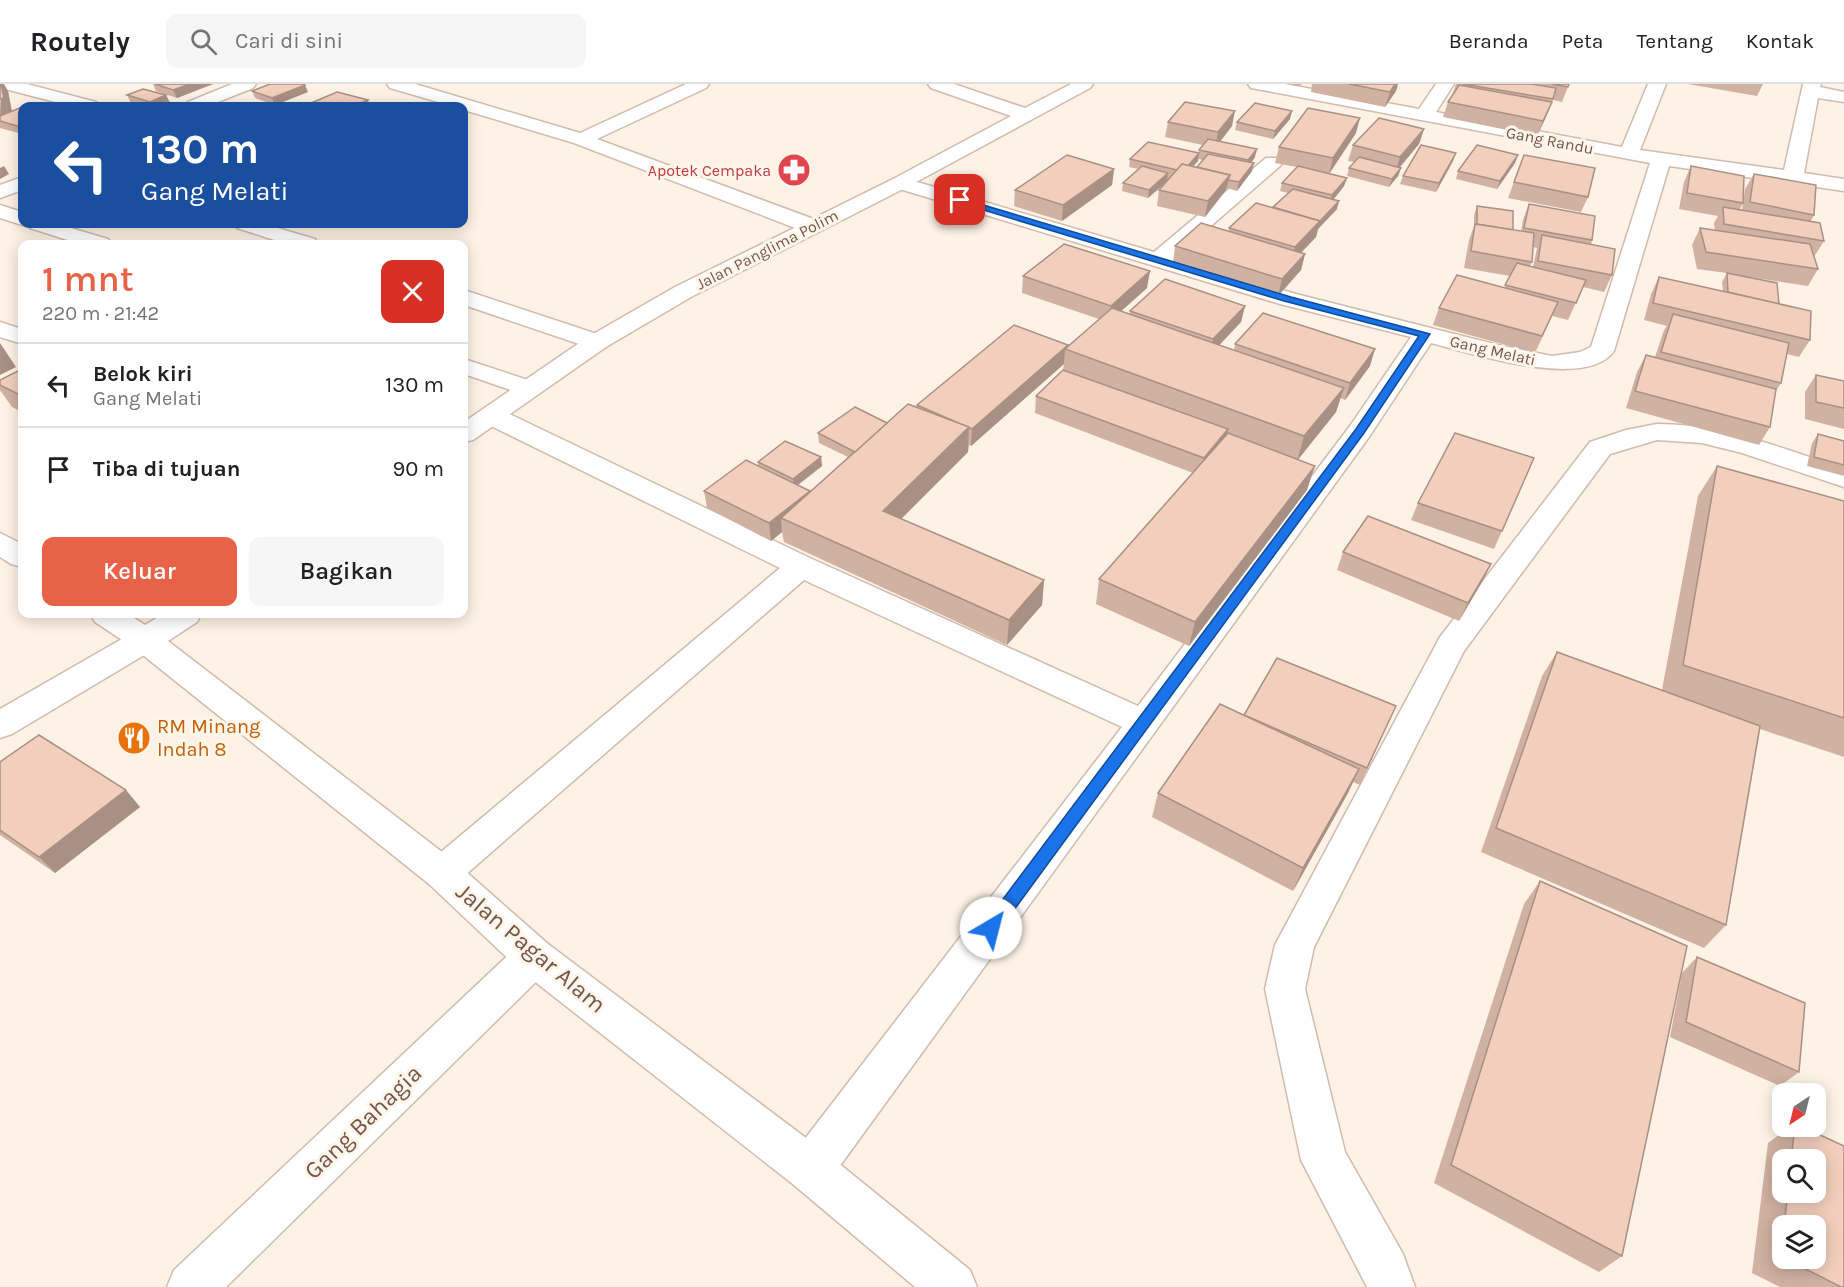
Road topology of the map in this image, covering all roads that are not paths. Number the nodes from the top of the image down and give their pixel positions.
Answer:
1 (7, 84) edge
2 (246, 84) edge
3 (396, 84) edge
4 (700, 84) edge
5 (937, 84) edge
6 (1084, 84) edge
7 (1257, 84) edge
8 (1445, 84) edge
9 (1657, 84) edge
10 (1811, 87) edge
11 (1844, 97) edge
12 (75, 102) edge
13 (203, 102) edge
14 (457, 102) edge
15 (468, 105) edge
16 (1023, 114) junction
17 (1424, 116) junction
18 (581, 139) junction
19 (1629, 154) junction
20 (1661, 159) junction
21 (1273, 162) dead end
22 (1793, 176) junction
23 (900, 183) junction
24 (18, 185) edge
25 (1844, 185) edge
26 (0, 192) edge
27 (0, 211) edge
28 (18, 218) edge
29 (811, 226) junction
30 (50, 228) edge
31 (257, 228) edge
32 (87, 240) edge
33 (294, 240) edge
34 (1159, 260) junction
35 (468, 298) edge
36 (0, 328) edge
37 (1425, 334) junction
38 (18, 335) edge
39 (597, 342) junction
40 (468, 367) edge
41 (528, 388) junction
42 (492, 416) junction
43 (468, 431) edge
44 (1844, 478) edge
45 (0, 543) edge
46 (18, 554) edge
47 (801, 566) junction
48 (112, 618) edge
49 (180, 618) edge
50 (145, 640) junction
51 (1144, 723) junction
52 (0, 725) edge
53 (442, 873) junction
54 (534, 957) junction
55 (810, 1169) junction
56 (191, 1287) edge
57 (953, 1287) edge
58 (1391, 1287) edge

1 - 12 street
2 - 13 street
3 - 14 street
4 - 18 street
5 - 16 street
6 - 16 street, Jalan Panglima Polim
7 - 17 street, Gang Randu
8 - 17 street
9 - 19 street
10 - 11 street
10 - 22 street
15 - 18 street
16 - 23 street, Jalan Panglima Polim
17 - 19 street, Gang Randu
18 - 29 street
19 - 20 street, Gang Randu
20 - 22 street, Gang Randu
20 - 37 street, Gang Melati
21 - 34 street
22 - 25 street, Gang Randu
23 - 29 street, Jalan Panglima Polim
23 - 34 street, Gang Melati
24 - 26 street
27 - 28 street
29 - 39 street, Jalan Panglima Polim
30 - 32 street
31 - 33 street
34 - 37 street, Gang Melati
35 - 39 street
36 - 38 street
37 - 51 street
39 - 41 street, Jalan Panglima Polim
40 - 41 street
41 - 42 street, Jalan Panglima Polim
42 - 43 street, Jalan Panglima Polim
42 - 47 street
44 - 58 street
45 - 46 street
47 - 51 street
47 - 53 street
48 - 50 street, Jalan Pagar Alam
49 - 50 street
50 - 52 street
50 - 53 street, Jalan Pagar Alam
51 - 55 street
53 - 54 street, Jalan Pagar Alam
54 - 55 street, Jalan Pagar Alam
54 - 56 street, Gang Bahagia
55 - 57 street, Jalan Pagar Alam

